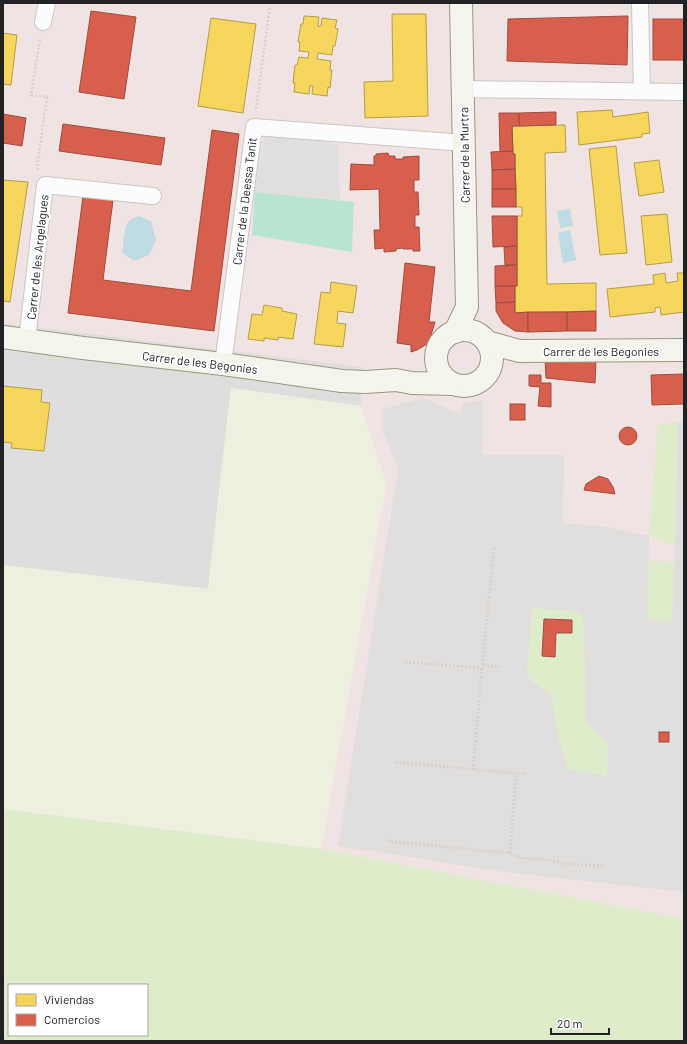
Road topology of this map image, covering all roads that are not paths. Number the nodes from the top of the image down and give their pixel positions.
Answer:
1 (47, 3) edge
2 (461, 3) edge
3 (640, 3) edge
4 (43, 22) dead end
5 (463, 89) junction
6 (642, 92) junction
7 (684, 92) edge
8 (464, 143) junction
9 (153, 196) dead end
10 (467, 307) junction
11 (455, 332) junction
12 (3, 337) edge
13 (27, 340) junction
14 (485, 340) junction
15 (684, 350) edge
16 (519, 351) junction
17 (436, 355) junction
18 (223, 364) junction
19 (490, 367) junction
20 (396, 380) junction
21 (452, 384) junction

1 - 4 street
2 - 5 street, Carrer de la Murtra
3 - 6 street
5 - 6 street
5 - 8 street, Carrer de la Murtra
6 - 7 street
8 - 10 street, Carrer de la Murtra
8 - 18 street, Carrer de la Deessa Tanit
9 - 13 street, Carrer de les Argelagues
10 - 11 street, Carrer de la Murtra
10 - 14 street, Carrer de la Murtra
11 - 14 street
11 - 17 street
12 - 13 street, Carrer de les Begonies
13 - 18 street, Carrer de les Begonies
14 - 16 street
14 - 19 street
15 - 16 street, Carrer de les Begonies
16 - 19 street
17 - 20 street
17 - 21 street
18 - 20 street, Carrer de les Begonies
19 - 21 street
20 - 21 street

